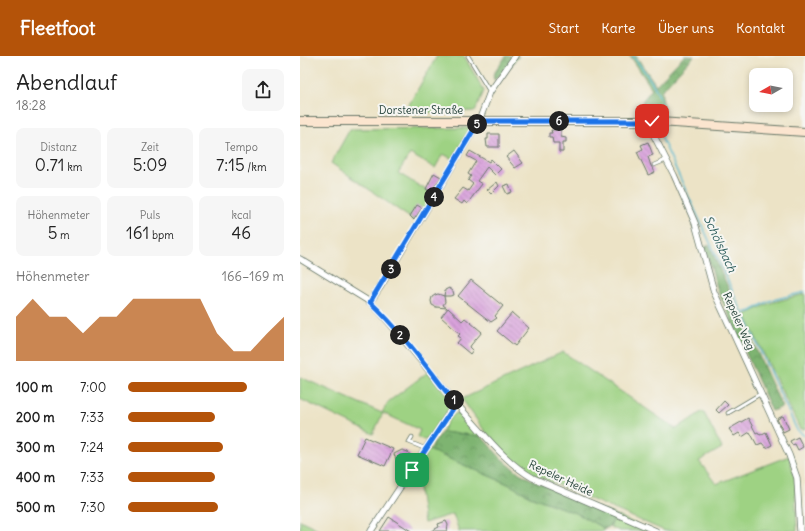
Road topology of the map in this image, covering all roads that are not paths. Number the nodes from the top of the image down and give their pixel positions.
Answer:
1 (468, 56) edge
2 (515, 56) edge
3 (490, 92) junction
4 (300, 121) edge
5 (479, 121) junction
6 (659, 122) junction
7 (805, 132) edge
8 (666, 160) junction
9 (654, 165) dead end
10 (300, 259) edge
11 (370, 302) junction
12 (760, 394) junction
13 (456, 404) junction
14 (728, 414) dead end
15 (412, 437) dead end
16 (426, 449) junction
17 (371, 531) edge
18 (656, 531) edge
19 (800, 531) edge

1 - 3 lane
2 - 3 street
3 - 5 street
4 - 5 main road, Dorstener Straße
5 - 6 main road, Dorstener Straße
5 - 11 street
6 - 7 main road, Dorstener Straße
6 - 8 street, Repeler Weg
8 - 9 lane
8 - 12 street, Repeler Weg
10 - 11 street, Repeler Heide
11 - 13 street, Repeler Heide
12 - 14 lane
12 - 19 street, Repeler Weg
13 - 16 street
13 - 18 street, Repeler Heide
15 - 16 lane
16 - 17 street

